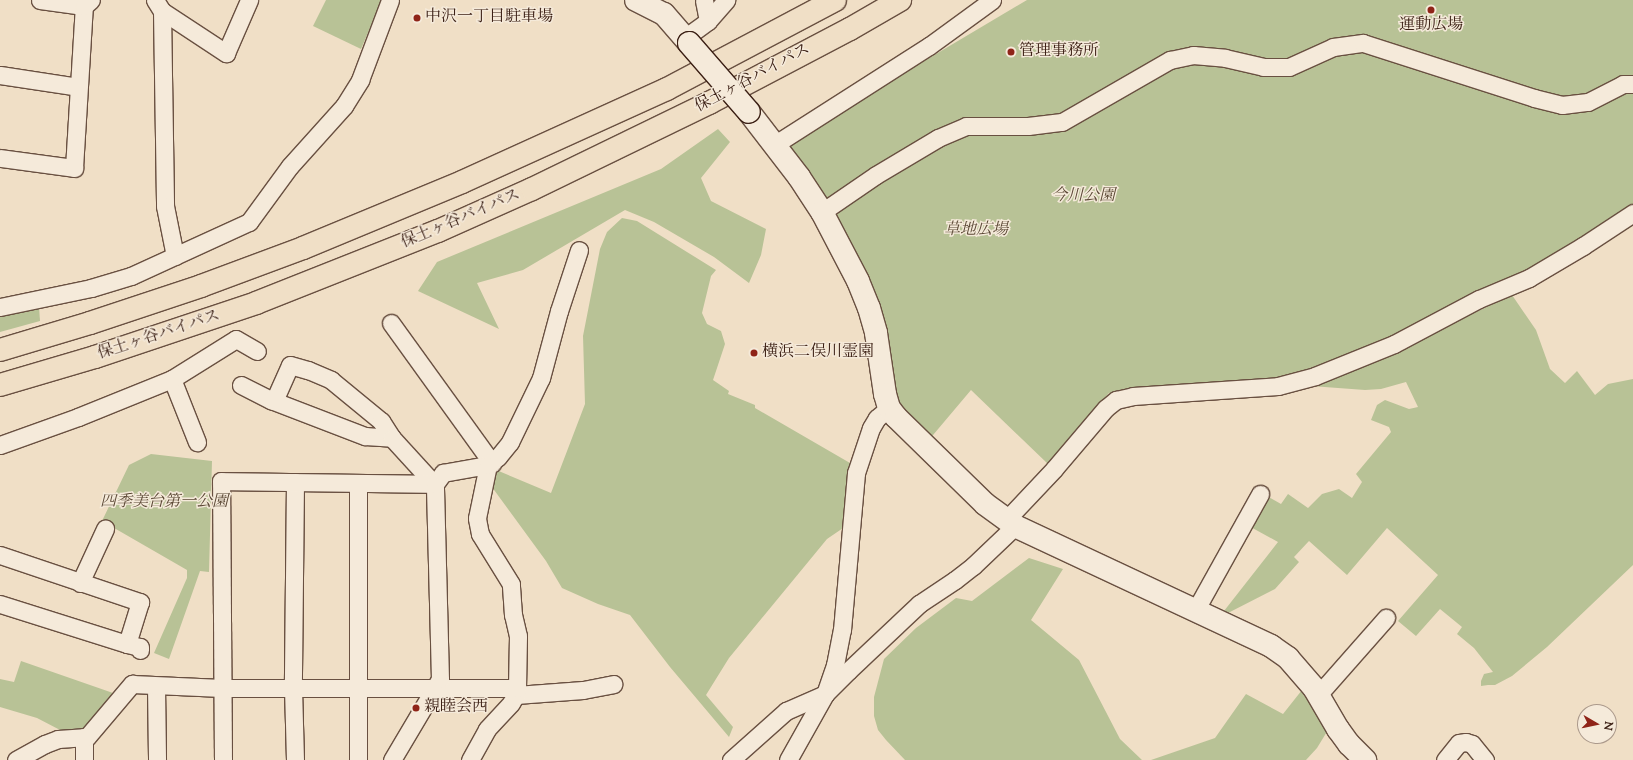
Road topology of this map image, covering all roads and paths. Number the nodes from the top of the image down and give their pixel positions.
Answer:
1 (40, 0) edge
2 (249, 0) edge
3 (390, 0) edge
4 (636, 0) edge
5 (704, 0) edge
6 (726, 0) edge
7 (835, 0) edge
8 (900, 0) edge
9 (992, 0) edge
10 (87, 3) edge
11 (158, 5) edge
12 (708, 20) junction
13 (688, 40) junction
14 (0, 75) edge
15 (1633, 84) edge
16 (78, 87) junction
17 (774, 145) junction
18 (0, 158) edge
19 (822, 212) junction
20 (1633, 213) edge
21 (578, 250) dead end
22 (175, 256) junction
23 (0, 307) edge
24 (391, 323) dead end
25 (0, 350) edge
26 (257, 352) dead end
27 (172, 379) junction
28 (0, 385) edge
29 (241, 385) dead end
30 (274, 401) junction
31 (889, 408) junction
32 (392, 438) junction
33 (197, 442) dead end
34 (0, 445) edge
35 (490, 464) junction
36 (295, 482) junction
37 (358, 483) junction
38 (434, 484) junction
39 (1260, 494) dead end
40 (1010, 523) junction
41 (105, 529) dead end
42 (0, 555) edge
43 (80, 583) junction
44 (0, 604) edge
45 (1195, 611) junction
46 (1386, 618) dead end
47 (146, 683) junction
48 (614, 684) dead end
49 (222, 688) junction
50 (293, 688) junction
51 (358, 688) junction
52 (435, 689) junction
53 (517, 692) junction
54 (825, 694) junction
55 (1318, 695) junction
56 (84, 738) junction
57 (16, 760) edge
58 (84, 760) edge
59 (157, 760) edge
60 (223, 760) edge
61 (295, 760) edge
62 (358, 760) edge
63 (392, 760) edge
64 (470, 760) edge
65 (731, 760) edge
66 (788, 760) edge
67 (1365, 760) edge
68 (1445, 760) edge
69 (1485, 760) edge

1 - 10 street
2 - 11 street
3 - 22 street
4 - 13 street
5 - 12 street
6 - 12 street
7 - 25 highway, 保土ヶ谷バイパス
8 - 28 highway, 保土ヶ谷バイパス
9 - 17 street
10 - 16 street
11 - 22 street
12 - 13 street
13 - 17 street, bridge
14 - 16 street
15 - 19 street
16 - 18 street
17 - 19 street
19 - 31 street
20 - 40 street
21 - 35 street
22 - 23 street
24 - 35 street
26 - 27 street
27 - 33 street
27 - 34 street
29 - 30 street
30 - 32 street
30 - 32 street
31 - 40 street
31 - 54 street
32 - 38 street
35 - 38 street
35 - 53 street
36 - 37 street
36 - 49 street
36 - 50 street
37 - 38 street
37 - 51 street
38 - 52 street
39 - 45 street
40 - 45 street
40 - 54 street
41 - 43 street
42 - 43 street
43 - 44 street
45 - 55 street
46 - 55 street
47 - 49 street
47 - 56 street
47 - 59 street
48 - 53 street
49 - 50 street
49 - 60 street
50 - 51 street
50 - 61 street
51 - 52 street
51 - 62 street
52 - 53 street
52 - 63 street
53 - 64 street
54 - 65 street
54 - 66 street
55 - 67 street
56 - 57 street
56 - 58 street
68 - 69 street

